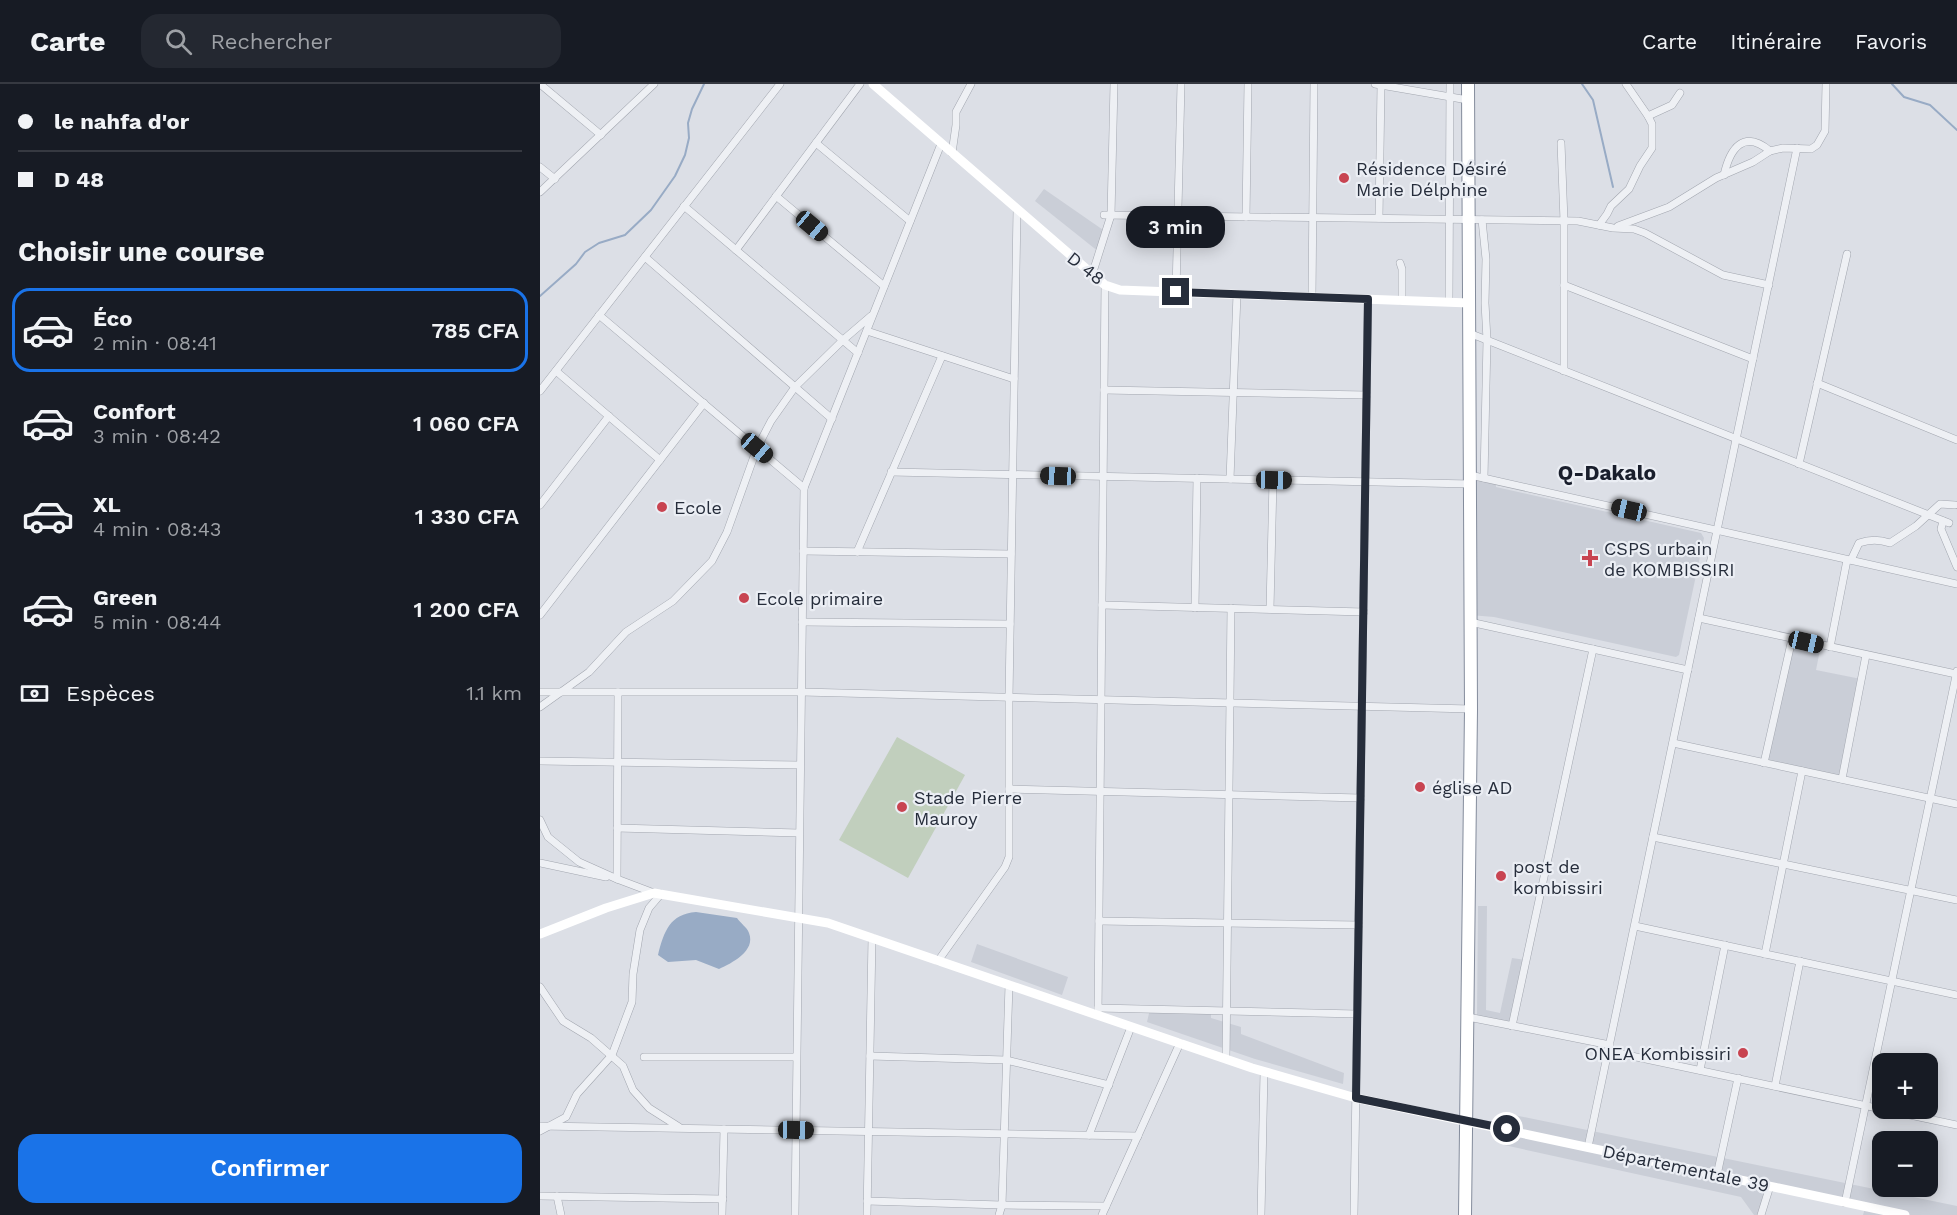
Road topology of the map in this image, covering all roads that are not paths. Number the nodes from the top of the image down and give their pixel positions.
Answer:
1 (540, 84) edge
2 (780, 84) edge
3 (860, 84) edge
4 (873, 84) edge
5 (971, 84) edge
6 (1114, 84) edge
7 (1181, 84) edge
8 (1248, 84) edge
9 (1314, 84) edge
10 (1450, 84) edge
11 (1468, 84) edge
12 (1626, 84) edge
13 (1826, 84) edge
14 (649, 85) edge
15 (1378, 85) edge
16 (1680, 93) dead end
17 (1450, 97) junction
18 (1468, 100) junction
19 (1648, 116) junction
20 (601, 135) junction
21 (816, 143) junction
22 (1561, 143) dead end
23 (941, 144) junction
24 (1797, 148) junction
25 (1770, 152) junction
26 (952, 153) junction
27 (540, 167) edge
28 (1724, 175) junction
29 (555, 179) junction
30 (540, 192) edge
31 (777, 196) junction
32 (684, 206) junction
33 (1017, 210) junction
34 (1108, 215) junction
35 (1178, 216) junction
36 (1246, 217) junction
37 (1313, 218) junction
38 (1379, 219) junction
39 (1449, 219) junction
40 (1475, 220) junction
41 (910, 221) junction
42 (1564, 221) junction
43 (1599, 225) junction
44 (1613, 228) junction
45 (736, 250) junction
46 (1847, 254) dead end
47 (645, 257) junction
48 (1400, 262) dead end
49 (1092, 275) junction
50 (1105, 285) junction
51 (1564, 285) junction
52 (1769, 285) junction
53 (884, 286) junction
54 (1176, 292) junction
55 (1237, 294) junction
56 (1312, 297) junction
57 (1368, 299) junction
58 (1402, 301) junction
59 (1449, 302) junction
60 (1469, 303) junction
61 (873, 314) junction
62 (599, 315) junction
63 (867, 332) junction
64 (1469, 333) junction
65 (843, 340) junction
66 (1487, 340) junction
67 (858, 353) junction
68 (942, 356) junction
69 (1753, 359) junction
70 (1564, 370) junction
71 (556, 371) junction
72 (1014, 379) junction
73 (1817, 383) junction
74 (795, 387) junction
75 (1104, 390) junction
76 (540, 391) edge
77 (1233, 392) junction
78 (1367, 395) junction
79 (704, 403) junction
80 (609, 416) junction
81 (832, 419) junction
82 (1737, 439) junction
83 (1957, 440) edge
84 (757, 448) junction
85 (660, 460) junction
86 (1799, 464) junction
87 (891, 472) junction
88 (1013, 475) junction
89 (1103, 477) junction
90 (1197, 478) junction
91 (1484, 478) junction
92 (1230, 479) junction
93 (1470, 479) junction
94 (1274, 480) junction
95 (1365, 482) junction
96 (804, 488) junction
97 (540, 505) edge
98 (1955, 505) dead end
99 (1928, 515) junction
100 (1717, 530) junction
101 (803, 551) junction
102 (857, 552) junction
103 (1011, 554) junction
104 (1849, 560) junction
105 (1957, 567) edge
106 (1957, 584) edge
107 (1102, 605) junction
108 (1195, 608) junction
109 (1231, 608) junction
110 (1270, 609) junction
111 (1364, 612) junction
112 (540, 615) edge
113 (1699, 618) junction
114 (802, 622) junction
115 (1470, 622) junction
116 (1010, 624) junction
117 (1792, 639) junction
118 (1830, 647) junction
119 (1593, 649) junction
120 (1866, 655) junction
121 (1688, 670) junction
122 (1957, 672) edge
123 (540, 692) edge
124 (561, 692) junction
125 (618, 692) junction
126 (802, 692) junction
127 (1009, 698) junction
128 (1101, 700) junction
129 (1230, 703) junction
130 (1362, 706) junction
131 (540, 707) edge
132 (1471, 709) junction
133 (1673, 743) junction
134 (540, 761) edge
135 (618, 763) junction
136 (1764, 763) junction
137 (800, 765) junction
138 (1802, 771) junction
139 (1842, 779) junction
140 (1009, 789) junction
141 (1100, 791) junction
142 (1229, 795) junction
143 (1361, 798) junction
144 (1930, 798) junction
145 (1957, 804) edge
146 (540, 820) edge
147 (617, 828) junction
148 (799, 833) junction
149 (1653, 837) junction
150 (540, 863) edge
151 (1783, 864) junction
152 (617, 879) junction
153 (1911, 890) junction
154 (657, 893) junction
155 (1957, 900) edge
156 (798, 917) junction
157 (1099, 921) junction
158 (1228, 923) junction
159 (1359, 925) junction
160 (1635, 926) junction
161 (540, 934) edge
162 (873, 938) junction
163 (1725, 945) junction
164 (1765, 954) junction
165 (938, 961) junction
166 (1800, 961) junction
167 (1892, 981) junction
168 (1009, 985) junction
169 (540, 987) edge
170 (1957, 995) edge
171 (1227, 1011) junction
172 (1098, 1012) junction
173 (1358, 1014) junction
174 (1468, 1017) junction
175 (1512, 1026) junction
176 (1131, 1027) junction
177 (1180, 1044) junction
178 (1609, 1048) junction
179 (612, 1055) junction
180 (870, 1056) junction
181 (644, 1057) dead end
182 (796, 1057) junction
183 (1226, 1059) junction
184 (1006, 1060) junction
185 (1700, 1070) junction
186 (1264, 1072) junction
187 (1738, 1078) junction
188 (1109, 1085) junction
189 (1775, 1086) junction
190 (1356, 1098) junction
191 (1866, 1105) junction
192 (1466, 1120) junction
193 (1957, 1123) edge
194 (540, 1126) edge
195 (550, 1126) junction
196 (681, 1128) junction
197 (724, 1129) junction
198 (796, 1130) junction
199 (540, 1131) edge
200 (869, 1131) junction
201 (1004, 1134) junction
202 (1089, 1135) junction
203 (1138, 1136) junction
204 (1588, 1147) junction
205 (1717, 1175) junction
206 (1770, 1186) junction
207 (540, 1196) edge
208 (557, 1196) junction
209 (723, 1199) junction
210 (867, 1201) junction
211 (1845, 1203) junction
212 (1002, 1205) junction
213 (1106, 1206) junction
214 (1864, 1211) edge
215 (561, 1215) edge
216 (723, 1215) edge
217 (795, 1215) edge
218 (867, 1215) edge
219 (999, 1215) edge
220 (1102, 1215) edge
221 (1261, 1215) edge
222 (1354, 1215) edge
223 (1465, 1215) edge
224 (1761, 1215) edge
225 (1905, 1215) edge

1 - 20 street
2 - 32 street
3 - 21 street
4 - 23 street, D 48
5 - 26 street
6 - 34 street
7 - 35 street
8 - 36 street
9 - 37 street
10 - 17 street
11 - 18 highway
12 - 19 street
13 - 24 street
14 - 20 street
15 - 17 street
15 - 38 street
16 - 19 street
17 - 18 street
17 - 39 street
18 - 40 highway
19 - 43 street
20 - 29 street
21 - 31 street
21 - 41 street
22 - 42 street
23 - 26 street, D 48
23 - 41 street
24 - 25 street
24 - 52 street
25 - 28 street
25 - 28 street
26 - 33 street, D 48
27 - 29 street
28 - 44 street
29 - 30 street
31 - 45 street
31 - 53 street
32 - 45 street
32 - 47 street
33 - 49 street, D 48
33 - 72 street
34 - 35 street
34 - 49 street
35 - 36 street
35 - 54 street
36 - 37 street
37 - 38 street
37 - 56 street
38 - 39 street
39 - 40 street
39 - 59 street
40 - 42 street
40 - 60 highway
40 - 66 street
41 - 53 street
42 - 43 street
42 - 51 street
43 - 44 street
44 - 52 street
45 - 65 street
46 - 73 street
47 - 62 street
47 - 74 street
48 - 58 street
49 - 50 street, D 48
50 - 54 street, D 48
50 - 75 street
51 - 69 street
51 - 70 street
52 - 69 street
53 - 61 street
54 - 55 street, D 48
55 - 56 street, D 48
55 - 77 street
56 - 57 street, D 48
57 - 58 street, D 48
57 - 78 street
58 - 59 street, D 48
59 - 60 street, D 48
60 - 64 highway
61 - 63 street
61 - 65 street
62 - 71 street
62 - 79 street
63 - 67 street
63 - 68 street
64 - 66 street
64 - 93 highway
65 - 67 street
65 - 74 street
66 - 70 street
66 - 91 street
67 - 81 street
68 - 72 street
68 - 87 street
69 - 82 street
70 - 82 street
71 - 76 street
71 - 80 street
72 - 88 street
73 - 83 street
73 - 86 street
74 - 81 street
74 - 84 street
75 - 77 street
75 - 89 street
77 - 78 street
77 - 92 street
78 - 95 street
79 - 84 street
79 - 85 street
80 - 85 street
80 - 97 street
81 - 96 street
82 - 86 street
82 - 100 street
84 - 96 street
84 - 124 street
85 - 112 street
86 - 99 street
87 - 88 street
87 - 102 street
88 - 89 street
88 - 103 street
89 - 90 street
89 - 107 street
90 - 92 street
90 - 108 street
91 - 93 street
91 - 100 street
92 - 94 street
93 - 95 street
93 - 115 highway
94 - 95 street
94 - 110 street
95 - 111 street
96 - 101 street
98 - 99 street
99 - 104 street
99 - 105 street
100 - 104 street
100 - 113 street
101 - 102 street
101 - 114 street
102 - 103 street
103 - 116 street
104 - 106 street
104 - 118 street
107 - 108 street
107 - 128 street
108 - 109 street
109 - 110 street
109 - 129 street
110 - 111 street
111 - 130 street
113 - 117 street
113 - 121 street
114 - 116 street
114 - 126 street
115 - 119 street
115 - 132 highway
116 - 127 street
117 - 118 street
117 - 136 street
118 - 120 street
119 - 121 street
119 - 175 street
120 - 122 street
120 - 139 street
121 - 133 street
122 - 144 street
123 - 124 street
124 - 125 street
124 - 131 street
125 - 126 street
125 - 135 street
126 - 127 street
126 - 137 street
127 - 128 street
127 - 140 street
128 - 129 street
128 - 141 street
129 - 130 street
129 - 142 street
130 - 132 street
130 - 143 street
132 - 174 highway
133 - 136 street
133 - 149 street
134 - 135 street
135 - 137 street
135 - 147 street
136 - 138 street
137 - 148 street
138 - 139 street
138 - 151 street
139 - 144 street
140 - 141 street
140 - 165 street
141 - 142 street
141 - 157 street
142 - 143 street
142 - 158 street
143 - 159 street
144 - 145 street
144 - 153 street
146 - 152 street
147 - 148 street
147 - 152 street
148 - 156 street
149 - 151 street
149 - 160 street
150 - 152 street
151 - 153 street
151 - 164 street
152 - 154 street
153 - 155 street
153 - 167 street
154 - 156 street, Départementale 39
154 - 161 street
154 - 179 street
156 - 162 street, Départementale 39
156 - 182 street
157 - 158 street
157 - 172 street
158 - 159 street
158 - 171 street
159 - 173 street
160 - 163 street
160 - 178 street
162 - 165 street, Départementale 39
162 - 180 street
163 - 164 street
163 - 185 street
164 - 166 street
165 - 168 street, Départementale 39
166 - 167 street
166 - 189 street
167 - 170 street
167 - 191 street
168 - 172 street, Départementale 39
168 - 184 street
169 - 179 street
171 - 172 street
171 - 173 street
171 - 183 street
172 - 176 street, Départementale 39
173 - 190 street
174 - 175 street
174 - 192 highway
175 - 178 street
176 - 177 street, Départementale 39
176 - 188 street
177 - 183 street, Départementale 39
177 - 203 street
178 - 185 street
178 - 204 street
179 - 195 street
179 - 196 street
180 - 184 street
180 - 200 street
181 - 182 street
182 - 198 street
183 - 186 street, Départementale 39
184 - 188 street
184 - 201 street
185 - 187 street
186 - 190 street, Départementale 39
186 - 221 street
187 - 189 street
187 - 205 street
188 - 202 street
189 - 191 street
190 - 192 street, Départementale 39
190 - 222 street
191 - 193 street
191 - 211 street
192 - 204 street, Départementale 39
192 - 223 highway
194 - 195 street
195 - 196 street
195 - 199 street
196 - 197 street
197 - 198 street
197 - 209 street
198 - 200 street
198 - 217 street
200 - 201 street
200 - 210 street
201 - 202 street
201 - 212 street
202 - 203 street
203 - 213 street
204 - 205 street, Départementale 39
205 - 206 street, Départementale 39
206 - 211 street, Départementale 39
206 - 224 street
207 - 208 street
208 - 209 street
208 - 215 street
209 - 216 street
210 - 212 street
210 - 218 street
211 - 214 street, Départementale 39
212 - 213 street
212 - 219 street
213 - 220 street
214 - 225 street, Départementale 39

